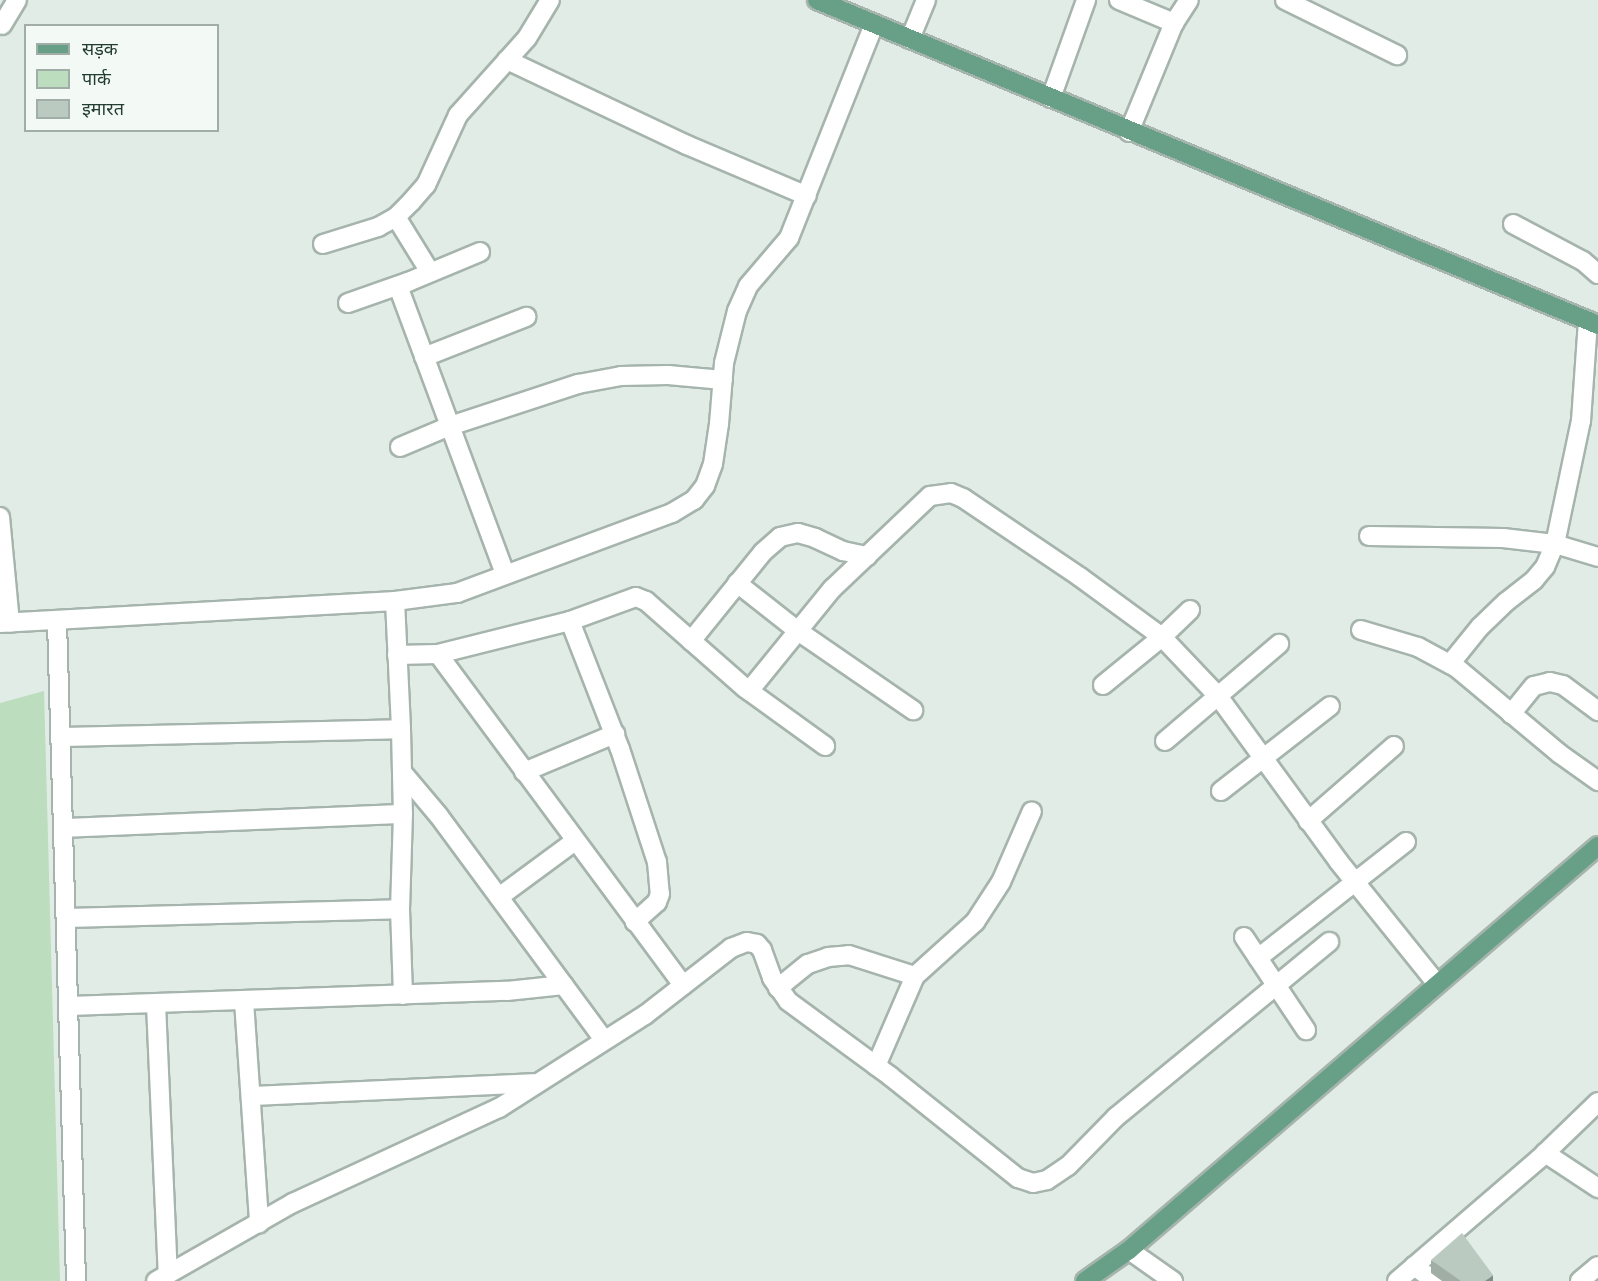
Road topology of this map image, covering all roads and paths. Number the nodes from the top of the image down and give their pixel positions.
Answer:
1 (17, 0) edge
2 (550, 0) edge
3 (817, 0) edge
4 (926, 0) edge
5 (1086, 0) edge
6 (1119, 0) edge
7 (1189, 0) edge
8 (1288, 1) edge
9 (1174, 23) junction
10 (874, 24) junction
11 (2, 25) dead end
12 (910, 39) junction
13 (1397, 56) dead end
14 (507, 60) junction
15 (1051, 99) junction
16 (1130, 132) junction
17 (807, 196) junction
18 (396, 217) junction
19 (1513, 224) dead end
20 (323, 244) dead end
21 (480, 252) dead end
22 (430, 272) junction
23 (1598, 274) edge
24 (398, 286) junction
25 (348, 303) dead end
26 (526, 317) dead end
27 (1593, 323) edge
28 (424, 357) junction
29 (723, 380) junction
30 (450, 426) junction
31 (400, 447) dead end
32 (0, 517) edge
33 (1369, 536) dead end
34 (1555, 544) junction
35 (867, 556) junction
36 (1598, 556) edge
37 (505, 574) junction
38 (737, 583) junction
39 (395, 601) junction
40 (1191, 610) dead end
41 (57, 621) junction
42 (570, 621) junction
43 (5, 623) edge
44 (1361, 630) dead end
45 (798, 631) junction
46 (1162, 637) junction
47 (691, 641) junction
48 (1279, 644) dead end
49 (438, 654) junction
50 (397, 655) junction
51 (1450, 664) junction
52 (1103, 685) dead end
53 (749, 691) junction
54 (1218, 696) junction
55 (1330, 706) dead end
56 (913, 710) dead end
57 (1598, 711) edge
58 (1511, 714) junction
59 (401, 729) junction
60 (615, 735) junction
61 (61, 737) junction
62 (1165, 741) dead end
63 (825, 746) dead end
64 (1394, 746) dead end
65 (1262, 758) junction
66 (402, 772) junction
67 (524, 772) junction
68 (1598, 781) edge
69 (1221, 791) dead end
70 (1032, 811) dead end
71 (403, 814) junction
72 (1308, 821) junction
73 (64, 828) junction
74 (575, 842) junction
75 (1406, 842) dead end
76 (1598, 846) edge
77 (1356, 881) junction
78 (499, 897) junction
79 (400, 909) junction
80 (66, 918) junction
81 (635, 922) junction
82 (1244, 937) dead end
83 (1329, 942) dead end
84 (1258, 958) junction
85 (915, 976) junction
86 (1437, 984) junction
87 (564, 985) junction
88 (682, 985) junction
89 (1277, 987) junction
90 (778, 988) junction
91 (403, 995) junction
92 (244, 1000) junction
93 (156, 1004) junction
94 (69, 1006) junction
95 (1306, 1030) dead end
96 (604, 1040) junction
97 (876, 1066) junction
98 (535, 1083) junction
99 (251, 1096) junction
100 (1598, 1102) edge
101 (1545, 1153) junction
102 (1598, 1188) edge
103 (259, 1223) junction
104 (1129, 1250) junction
105 (1414, 1266) junction
106 (1598, 1266) edge
107 (162, 1278) edge
108 (76, 1281) edge
109 (1085, 1281) edge
110 (1173, 1281) edge
111 (1397, 1281) edge
112 (1435, 1281) edge
113 (1580, 1281) edge

1 - 11 street
2 - 14 street
3 - 10 main road
4 - 12 street
5 - 15 street
6 - 9 street
7 - 9 street
8 - 13 street
9 - 16 street
10 - 12 main road
10 - 17 street
12 - 15 main road
14 - 17 street
14 - 18 street
15 - 16 main road
16 - 27 main road
17 - 29 street
18 - 20 street
18 - 22 street
19 - 23 street
21 - 22 street
22 - 24 street
24 - 25 street
24 - 28 street
26 - 28 street
27 - 34 street
28 - 30 street
29 - 30 street
29 - 37 street
30 - 31 street
30 - 37 street
32 - 43 street
33 - 34 street
34 - 36 street
34 - 51 street
35 - 38 street
35 - 45 street
35 - 46 street
37 - 39 street
38 - 45 street
38 - 47 street
39 - 41 street
39 - 50 street
40 - 46 street
41 - 43 street
41 - 61 street
42 - 47 street
42 - 49 street
42 - 60 street
44 - 51 street
45 - 53 street
45 - 56 street
46 - 52 street
46 - 54 street
47 - 53 street
48 - 54 street
49 - 50 street
49 - 67 street
50 - 59 street
51 - 58 street
53 - 63 street
54 - 62 street
54 - 65 street
55 - 65 street
57 - 58 street
58 - 68 street
59 - 61 street
59 - 66 street
60 - 67 street
60 - 81 street
61 - 73 street
64 - 72 street
65 - 69 street
65 - 72 street
66 - 71 street
66 - 78 street
67 - 74 street
70 - 85 street
71 - 73 street
71 - 79 street
72 - 77 street
73 - 80 street
74 - 78 street
74 - 81 street
75 - 77 street
76 - 86 main road
77 - 84 street
77 - 86 street
78 - 87 street
79 - 80 street
79 - 91 street
80 - 94 street
81 - 88 street
82 - 84 street
83 - 89 street
84 - 89 street
85 - 90 street
85 - 97 street
86 - 104 main road
87 - 91 street
87 - 96 street
88 - 90 street
88 - 96 street
89 - 95 street
89 - 97 street
90 - 97 street
91 - 92 street
92 - 93 street
92 - 99 street
93 - 94 street
93 - 107 street
94 - 108 street
96 - 98 street
98 - 99 street
98 - 103 street
99 - 103 street
100 - 101 street
101 - 102 street
101 - 105 street
103 - 107 street
104 - 109 main road
104 - 110 street
105 - 111 street
105 - 112 street
106 - 113 street

